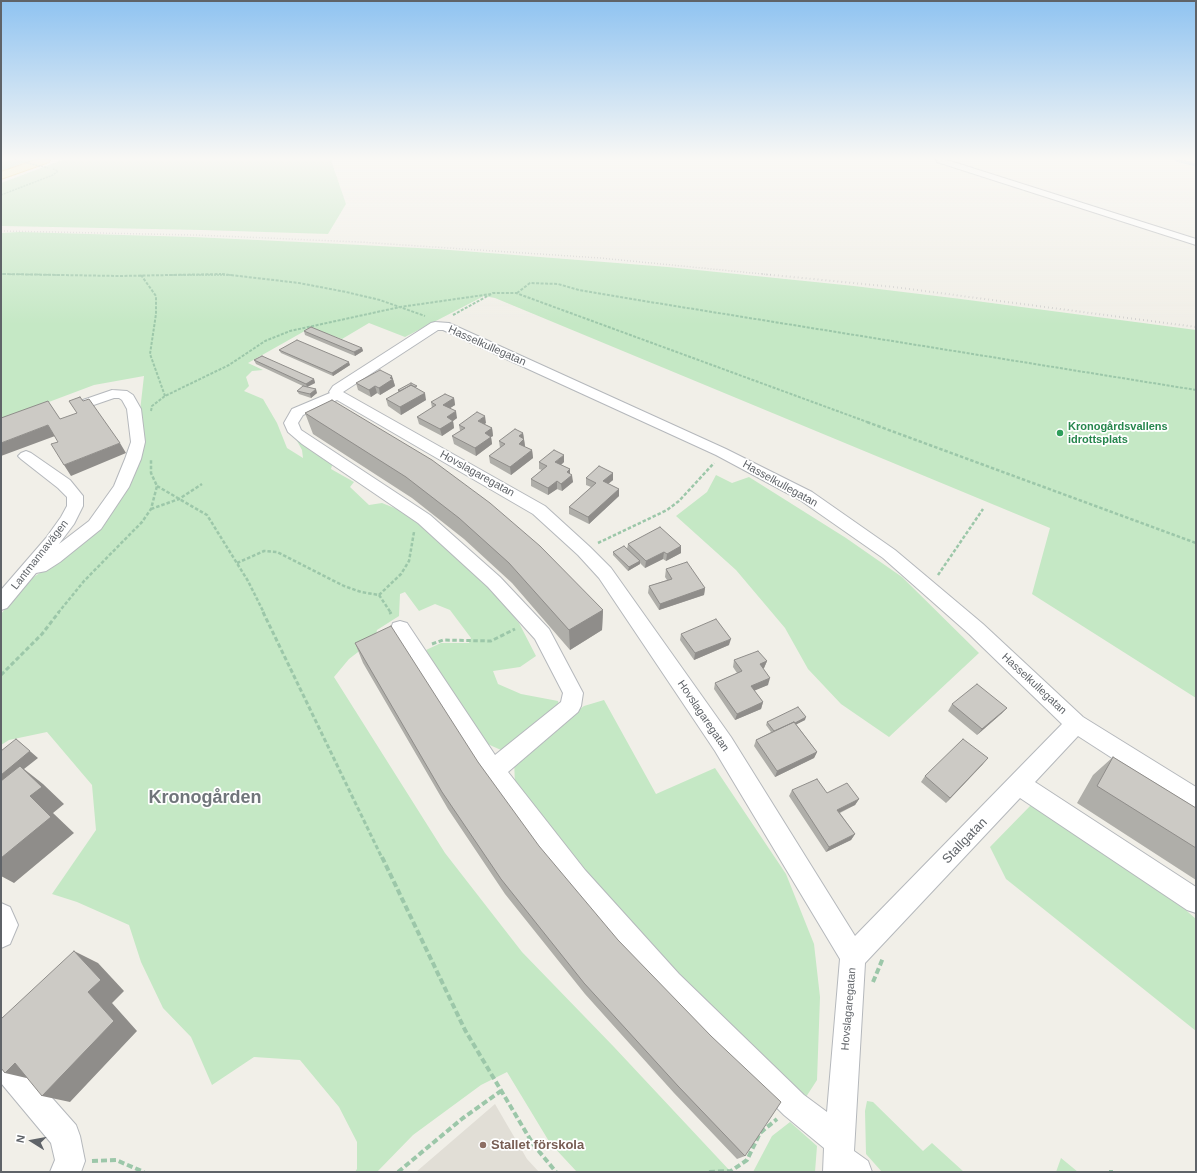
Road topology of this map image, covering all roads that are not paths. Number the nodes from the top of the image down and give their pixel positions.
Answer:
1 (1111, 215) edge
2 (1196, 242) edge
3 (337, 394) junction
4 (85, 404) edge
5 (26, 456) dead end
6 (32, 567) junction
7 (1, 603) edge
8 (400, 628) road end
9 (1076, 724) junction
10 (493, 770) junction
11 (1019, 784) junction
12 (1196, 799) edge
13 (1196, 901) edge
14 (1, 916) edge
15 (1, 935) edge
16 (853, 957) junction
17 (1, 1059) edge
18 (844, 1161) edge
19 (67, 1167) edge

1 - 2 street
3 - 9 street, Hasselkullegatan
3 - 10 street, Hasselkullegatan
3 - 16 street, Hovslagaregatan
4 - 6 street
5 - 6 street, Lantmannavägen
6 - 7 street, Lantmannavägen
8 - 10 street
9 - 11 street, Stallgatan
9 - 12 street, Hasselkullegatan
10 - 18 street
11 - 13 street
11 - 16 street, Stallgatan
14 - 15 street
16 - 18 street, Hovslagaregatan
17 - 19 street

